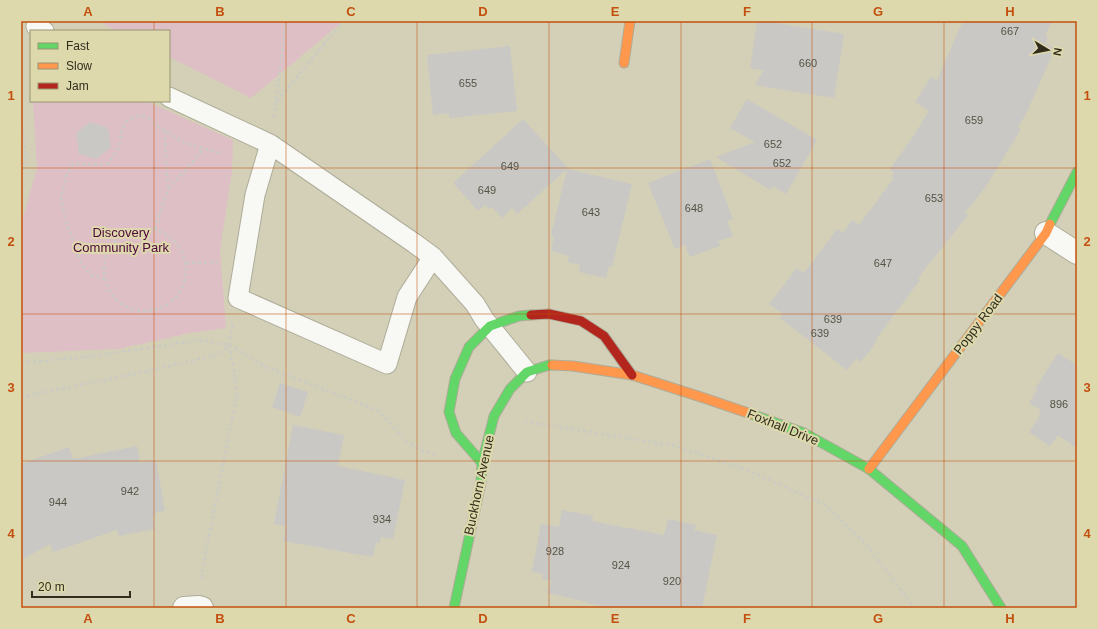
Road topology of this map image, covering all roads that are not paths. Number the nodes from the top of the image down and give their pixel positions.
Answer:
1 (630, 21) edge
2 (624, 63) dead end
3 (170, 97) edge
4 (270, 144) junction
5 (1077, 172) edge
6 (1046, 233) junction
7 (1077, 253) edge
8 (433, 257) junction
9 (490, 326) junction
10 (527, 372) junction
11 (632, 374) junction
12 (482, 463) junction
13 (869, 469) junction
14 (454, 608) edge
15 (1002, 608) edge

1 - 2 street
3 - 4 lane
4 - 8 lane
4 - 8 lane
5 - 6 street, Poppy Road
6 - 7 street
6 - 13 street, Poppy Road
8 - 9 lane
9 - 10 lane
9 - 11 street
9 - 12 street
10 - 11 street, Foxhall Drive
10 - 12 street, Buckhorn Avenue
11 - 13 street, Foxhall Drive
12 - 14 street, Buckhorn Avenue
13 - 15 street, Foxhall Drive

